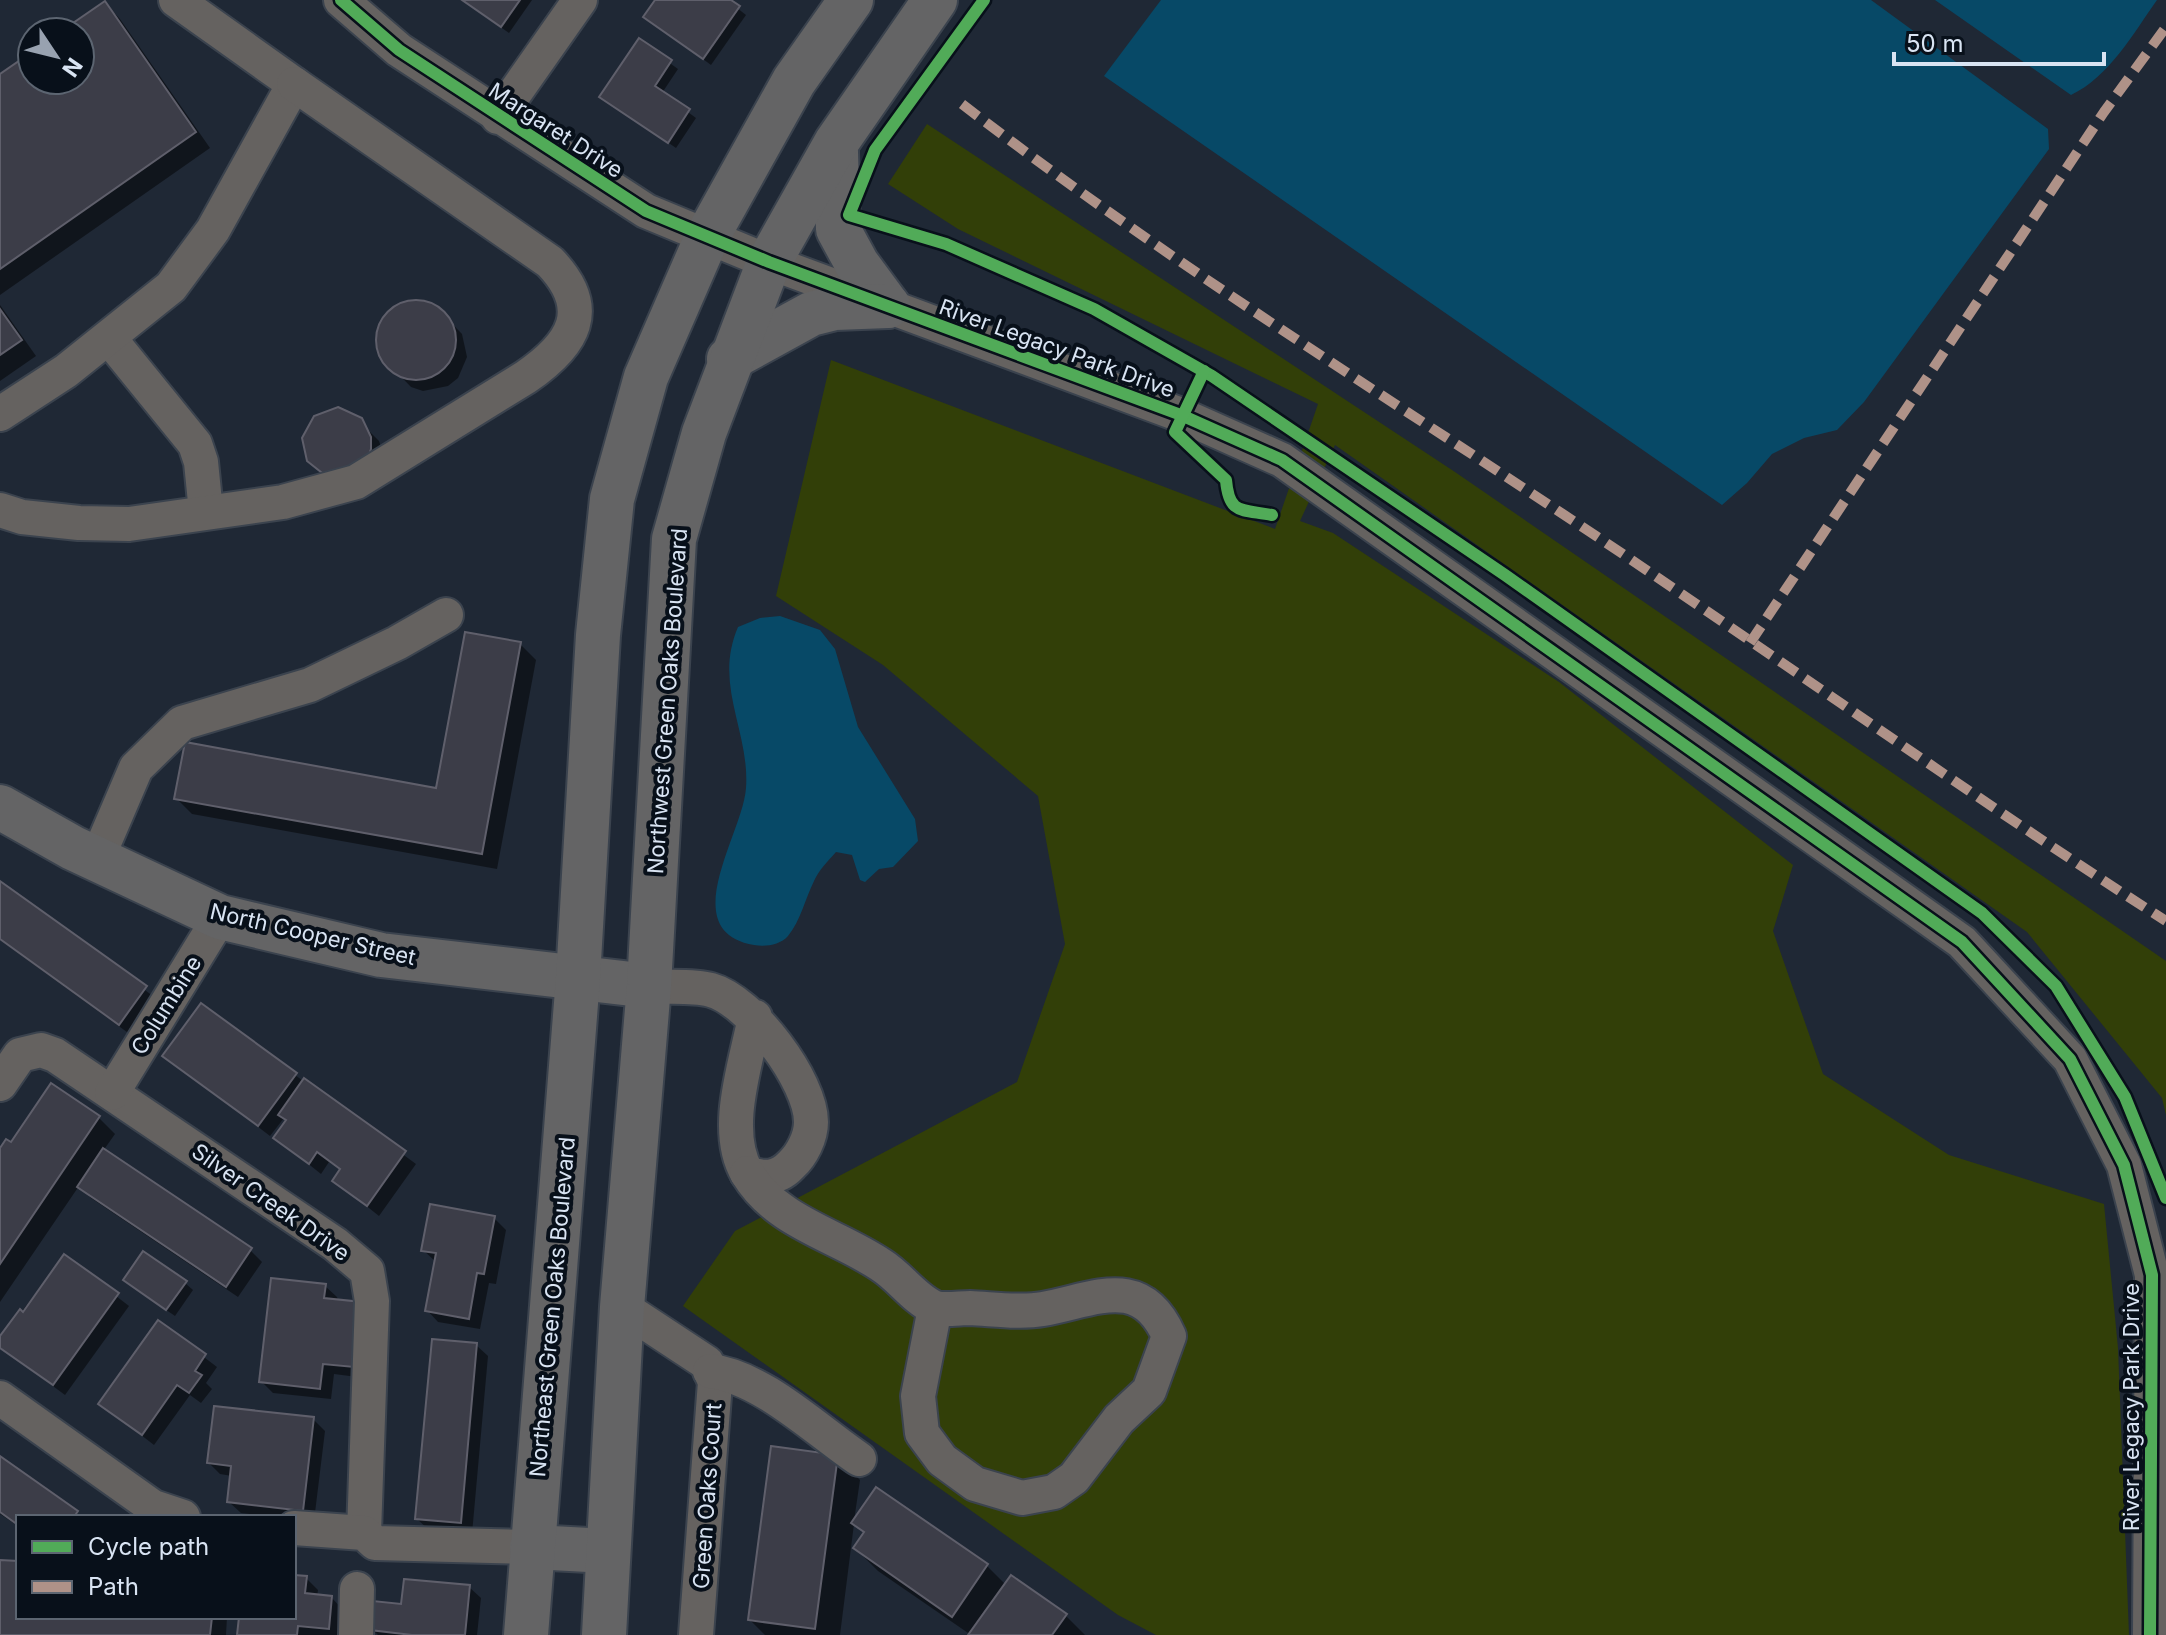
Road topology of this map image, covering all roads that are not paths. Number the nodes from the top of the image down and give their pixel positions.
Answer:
1 (176, 0) edge
2 (341, 0) edge
3 (580, 0) edge
4 (851, 0) edge
5 (935, 0) edge
6 (294, 84) junction
7 (498, 117) junction
8 (836, 143) junction
9 (707, 237) junction
10 (769, 262) junction
11 (888, 306) junction
12 (109, 338) junction
13 (729, 359) junction
14 (0, 414) edge
15 (0, 510) edge
16 (206, 512) junction
17 (446, 615) dead end
18 (0, 807) edge
19 (97, 859) junction
20 (220, 917) junction
21 (578, 978) junction
22 (649, 986) junction
23 (755, 1017) junction
24 (0, 1084) edge
25 (112, 1093) junction
26 (747, 1173) junction
27 (622, 1307) junction
28 (935, 1308) junction
29 (710, 1371) junction
30 (0, 1398) edge
31 (859, 1459) dead end
32 (2159, 1493) edge
33 (177, 1515) edge
34 (296, 1528) edge
35 (364, 1533) junction
36 (532, 1547) junction
37 (608, 1551) junction
38 (357, 1589) dead end
39 (356, 1635) edge
40 (526, 1635) edge
41 (604, 1635) edge
42 (696, 1635) edge
43 (2150, 1635) edge

1 - 6 street
2 - 7 street, Margaret Drive
3 - 7 street
4 - 9 main road
5 - 8 main road, Northwest Green Oaks Boulevard
6 - 12 street
6 - 16 street
7 - 9 street, Margaret Drive
8 - 10 main road, Northwest Green Oaks Boulevard
8 - 11 main road
9 - 10 street, Margaret Drive
9 - 21 main road
10 - 11 street, River Legacy Park Drive
10 - 13 main road, Northwest Green Oaks Boulevard
11 - 13 main road
11 - 32 street, River Legacy Park Drive
12 - 14 street
12 - 16 street
13 - 22 main road, Northwest Green Oaks Boulevard
15 - 16 street
17 - 19 street
18 - 19 main road, North Cooper Street
19 - 20 main road, North Cooper Street
20 - 21 main road, North Cooper Street
20 - 25 street, Columbine
21 - 22 main road, North Cooper Street
21 - 36 main road, Northeast Green Oaks Boulevard
22 - 23 street
22 - 27 main road
23 - 26 street
23 - 26 street
24 - 25 street, Silver Creek Drive
25 - 35 street, Silver Creek Drive
26 - 28 street
27 - 29 street, Green Oaks Court
27 - 37 main road
28 - 28 street
29 - 31 street
29 - 42 street, Green Oaks Court
30 - 33 street
32 - 43 street, River Legacy Park Drive
34 - 35 street
35 - 36 street
36 - 37 main road
36 - 40 main road, Northeast Green Oaks Boulevard
37 - 41 main road
38 - 39 street

